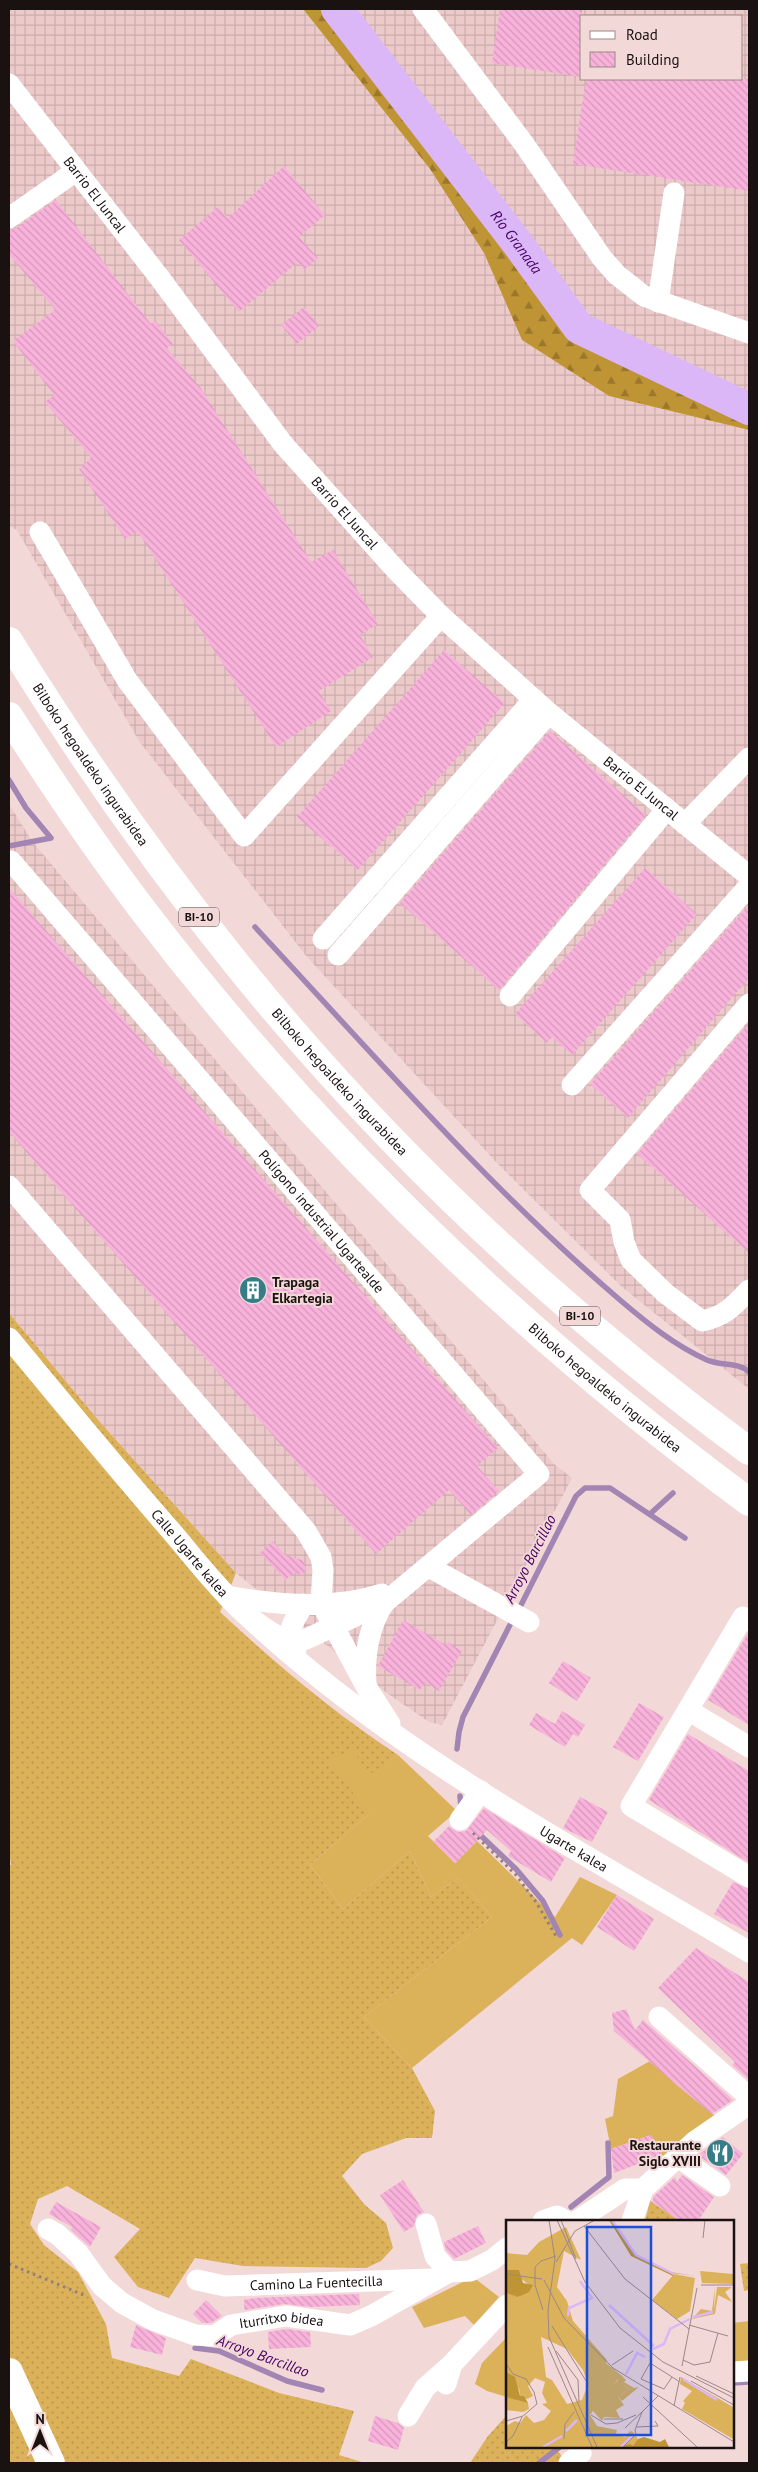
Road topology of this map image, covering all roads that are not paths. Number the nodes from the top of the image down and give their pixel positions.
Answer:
1 (423, 9) edge
2 (9, 84) edge
3 (76, 172) junction
4 (674, 193) dead end
5 (9, 218) edge
6 (658, 302) junction
7 (749, 333) edge
8 (40, 532) dead end
9 (441, 616) junction
10 (9, 641) edge
11 (541, 706) junction
12 (9, 716) edge
13 (749, 758) edge
14 (667, 809) junction
15 (685, 824) junction
16 (9, 862) edge
17 (747, 878) edge
18 (323, 939) dead end
19 (338, 955) dead end
20 (510, 996) dead end
21 (749, 1004) edge
22 (591, 1048) dead end
23 (572, 1085) dead end
24 (9, 1186) edge
25 (749, 1290) edge
26 (9, 1338) edge
27 (749, 1452) edge
28 (749, 1502) edge
29 (428, 1567) junction
30 (408, 1585) junction
31 (227, 1596) junction
32 (384, 1603) junction
33 (312, 1604) junction
34 (244, 1613) junction
35 (749, 1621) edge
36 (529, 1622) dead end
37 (334, 1626) junction
38 (290, 1642) junction
39 (332, 1687) junction
40 (367, 1688) junction
41 (688, 1710) junction
42 (400, 1738) junction
43 (749, 1747) edge
44 (481, 1791) junction
45 (465, 1814) road end
46 (749, 1877) edge
47 (749, 1952) edge
48 (660, 2017) dead end
49 (749, 2097) edge
50 (749, 2104) edge
51 (678, 2157) junction
52 (720, 2186) dead end
53 (643, 2189) junction
54 (546, 2220) edge
55 (564, 2220) edge
56 (578, 2220) edge
57 (632, 2220) edge
58 (426, 2224) dead end
59 (48, 2229) dead end
60 (506, 2249) edge
61 (443, 2275) junction
62 (197, 2280) dead end
63 (506, 2306) edge
64 (749, 2370) edge
65 (9, 2372) edge
66 (733, 2372) edge
67 (408, 2416) dead end
68 (580, 2447) edge
69 (46, 2453) edge
70 (568, 2463) edge

1 - 6 street
2 - 3 street, Barrio El Juncal
3 - 5 street
3 - 9 street, Barrio El Juncal
4 - 6 street
6 - 7 street
8 - 9 street
9 - 11 street, Barrio El Juncal
10 - 27 highway, Bilboko hegoaldeko ingurabidea / BI-10
11 - 14 street, Barrio El Juncal
11 - 18 street
11 - 19 street
12 - 28 highway, Bilboko hegoaldeko ingurabidea / BI-10
13 - 15 street
14 - 15 street, Barrio El Juncal
14 - 20 street
15 - 17 street, Barrio El Juncal
16 - 29 street, Polígono industrial Ugartealde
17 - 22 street
17 - 23 street
21 - 25 street
24 - 33 street
26 - 31 street, Calle Ugarte kalea
29 - 30 street, Polígono industrial Ugartealde
29 - 36 street
30 - 32 street, Polígono industrial Ugartealde
30 - 33 street, Polígono industrial Ugartealde
31 - 33 street, Polígono industrial Ugartealde
31 - 34 street, Calle Ugarte kalea
32 - 37 street, Polígono industrial Ugartealde
32 - 40 street, Polígono industrial Ugartealde
33 - 37 street
33 - 38 street
34 - 38 street
34 - 39 street, Calle Ugarte kalea
35 - 41 street
37 - 38 street, Polígono industrial Ugartealde
37 - 40 street
38 - 39 street
39 - 42 street, Calle Ugarte kalea
40 - 42 street
41 - 43 street
41 - 46 street
42 - 44 street, Ugarte kalea
44 - 45 street
44 - 47 street, Ugarte kalea
48 - 49 street
50 - 51 street
51 - 52 street
51 - 53 street
53 - 56 street
53 - 57 street
54 - 55 street
58 - 61 street
59 - 61 street, Iturritxo bidea
60 - 61 street, Iturritxo bidea
61 - 62 street, Camino La Fuentecilla
63 - 67 street
64 - 66 street
65 - 69 highway
68 - 70 street

